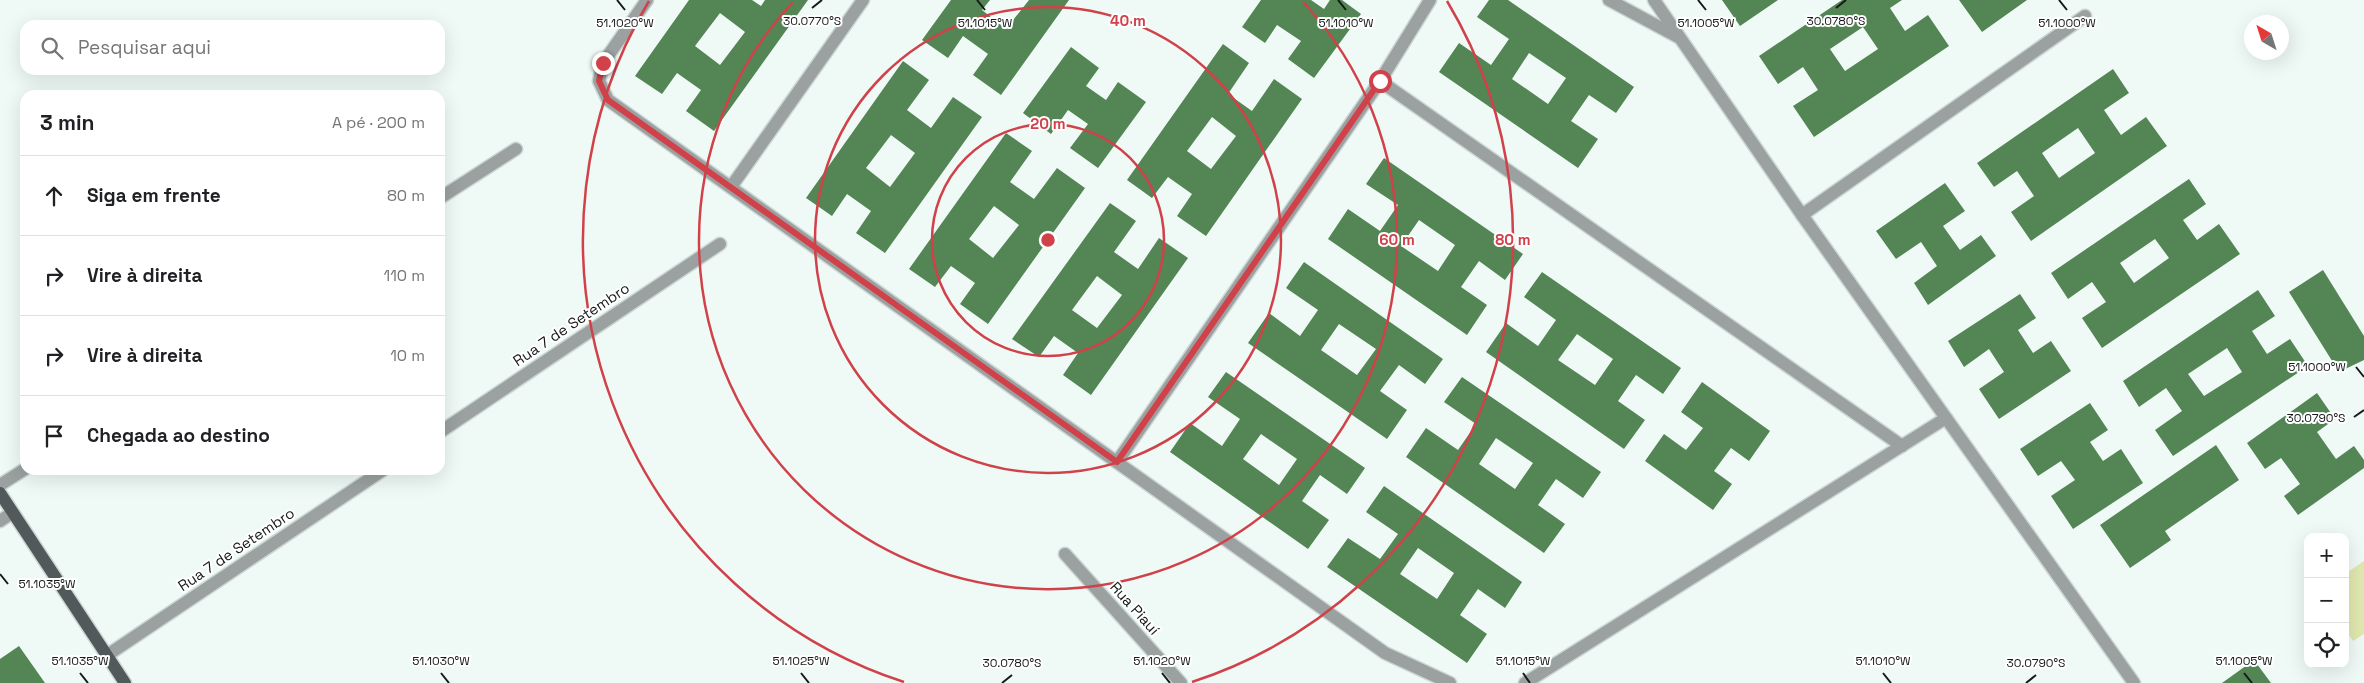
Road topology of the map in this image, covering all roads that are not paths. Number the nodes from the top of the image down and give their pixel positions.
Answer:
1 (647, 0) edge
2 (863, 0) edge
3 (1430, 0) edge
4 (1609, 0) edge
5 (1654, 0) edge
6 (2085, 16) dead end
7 (1680, 38) junction
8 (1380, 81) junction
9 (516, 148) dead end
10 (731, 187) junction
11 (445, 195) edge
12 (1802, 215) junction
13 (720, 244) dead end
14 (1946, 418) junction
15 (445, 429) edge
16 (1902, 446) junction
17 (1117, 462) junction
18 (20, 472) edge
19 (376, 475) edge
20 (0, 485) edge
21 (0, 494) edge
22 (12, 513) junction
23 (0, 521) edge
24 (1065, 554) dead end
25 (106, 656) junction
26 (125, 683) edge
27 (1181, 683) edge
28 (1450, 683) edge
29 (1525, 683) edge
30 (2134, 683) edge

1 - 10 street
2 - 10 street
3 - 8 street
4 - 7 street
5 - 7 street
6 - 12 street
7 - 12 street
8 - 16 street
8 - 17 street
9 - 11 street
10 - 17 street
12 - 14 street
13 - 15 street, Rua 7 de Setembro
14 - 16 street
14 - 30 street
16 - 29 street
17 - 28 street
18 - 20 street
19 - 25 street, Rua 7 de Setembro
21 - 22 main road
22 - 23 street
22 - 25 main road
24 - 27 street, Rua Piauí
25 - 26 main road

